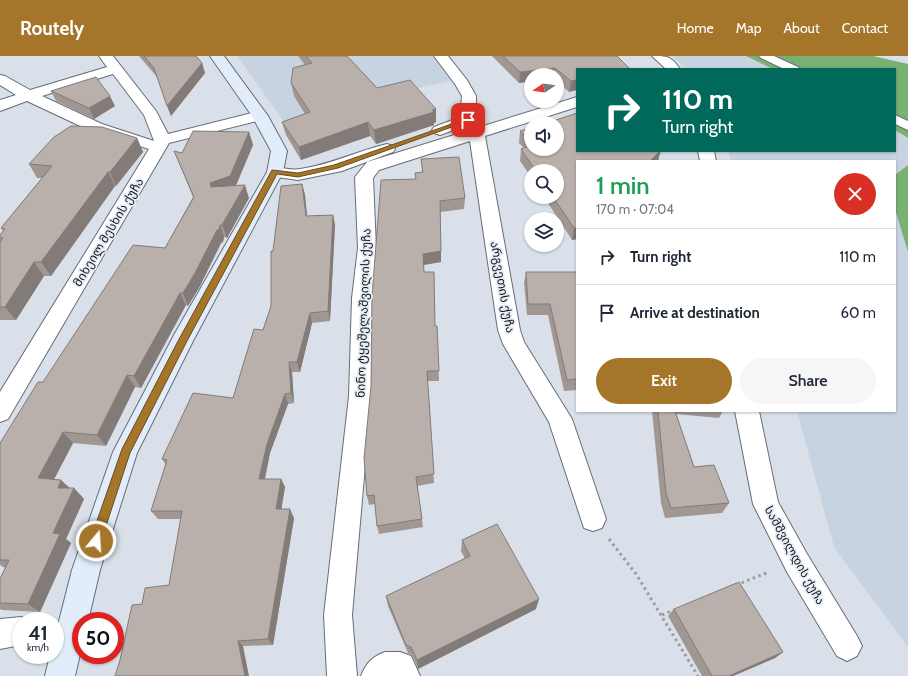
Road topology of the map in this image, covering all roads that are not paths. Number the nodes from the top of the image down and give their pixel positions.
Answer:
1 (106, 56) edge
2 (217, 56) edge
3 (441, 56) edge
4 (765, 56) edge
5 (792, 68) edge
6 (116, 69) junction
7 (0, 78) edge
8 (28, 96) junction
9 (576, 102) edge
10 (0, 106) edge
11 (260, 116) junction
12 (896, 120) edge
13 (908, 126) edge
14 (477, 133) junction
15 (161, 143) junction
16 (275, 172) junction
17 (0, 412) edge
18 (747, 412) edge
19 (593, 519) road end
20 (64, 626) edge
21 (12, 632) edge
22 (0, 634) edge
23 (847, 646) dead end
24 (61, 664) edge
25 (60, 676) edge
26 (342, 676) edge
27 (376, 676) edge
28 (405, 676) edge

1 - 6 street
2 - 11 main road
3 - 16 street
4 - 5 lane
6 - 8 street
6 - 15 street
7 - 8 street
8 - 10 street
8 - 15 street
9 - 14 street, ნინო ტყეშელაშვილის ქუჩა
11 - 15 street
11 - 16 main road
12 - 13 lane
14 - 19 street, არგვეთის ქუჩა
14 - 26 street, ნინო ტყეშელაშვილის ქუჩა
15 - 17 street, მიხეილ მესხის ქუჩა
16 - 20 main road
18 - 23 street, სამშვილდის ქუჩა
21 - 22 street
24 - 25 main road
27 - 28 street

